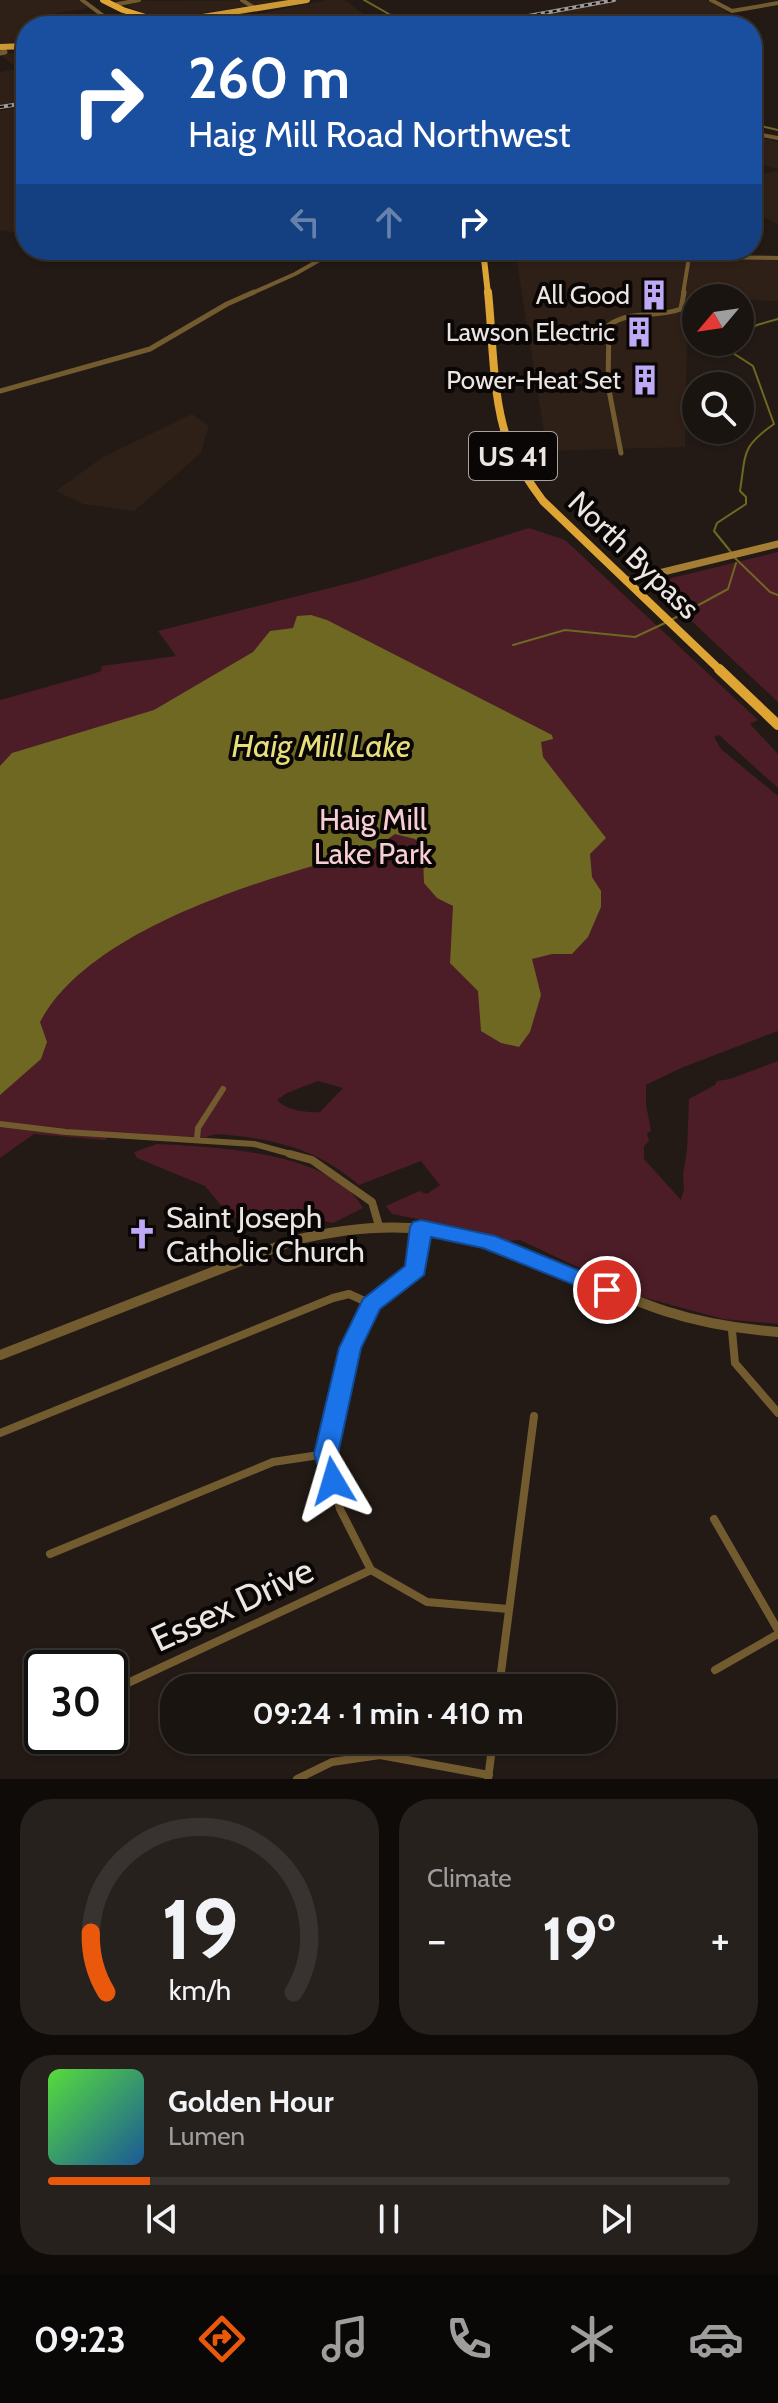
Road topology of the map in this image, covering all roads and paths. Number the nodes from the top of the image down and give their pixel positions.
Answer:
1 (82, 0) edge
2 (103, 0) edge
3 (139, 0) edge
4 (242, 0) edge
5 (307, 0) edge
6 (711, 0) edge
7 (778, 3) edge
8 (113, 5) junction
9 (256, 9) junction
10 (129, 12) junction
11 (104, 16) edge
12 (136, 16) edge
13 (142, 16) edge
14 (218, 16) edge
15 (228, 16) edge
16 (317, 260) edge
17 (484, 260) edge
18 (689, 260) edge
19 (0, 391) edge
20 (621, 453) dead end
21 (778, 544) edge
22 (626, 581) junction
23 (778, 725) edge
24 (223, 1089) dead end
25 (0, 1124) edge
26 (197, 1139) junction
27 (379, 1226) junction
28 (421, 1227) junction
29 (371, 1304) junction
30 (732, 1331) junction
31 (778, 1332) edge
32 (0, 1355) edge
33 (778, 1413) edge
34 (534, 1416) dead end
35 (0, 1433) edge
36 (326, 1454) junction
37 (714, 1519) dead end
38 (50, 1554) dead end
39 (371, 1570) junction
40 (508, 1609) junction
41 (778, 1632) edge
42 (715, 1670) dead end
43 (501, 1674) edge
44 (128, 1683) edge
45 (491, 1754) edge
46 (488, 1777) edge
47 (297, 1779) edge

1 - 11 street
2 - 8 highway
3 - 8 street
4 - 9 street
5 - 9 main road
6 - 7 street
8 - 10 highway
9 - 14 main road
9 - 15 main road
10 - 12 main road
10 - 13 highway
16 - 19 street
17 - 22 highway, North Bypass / US 41
18 - 20 street
21 - 22 main road
22 - 23 highway, North Bypass / US 41
24 - 26 street
25 - 26 street
26 - 27 street
27 - 28 street
27 - 32 street
28 - 29 street
28 - 30 street
29 - 35 street
29 - 36 street
30 - 31 street
30 - 33 street
34 - 40 street
36 - 38 street
36 - 39 street
37 - 41 street
39 - 40 street
39 - 44 street, Essex Drive
40 - 43 street
41 - 42 street
45 - 46 street
46 - 47 street

